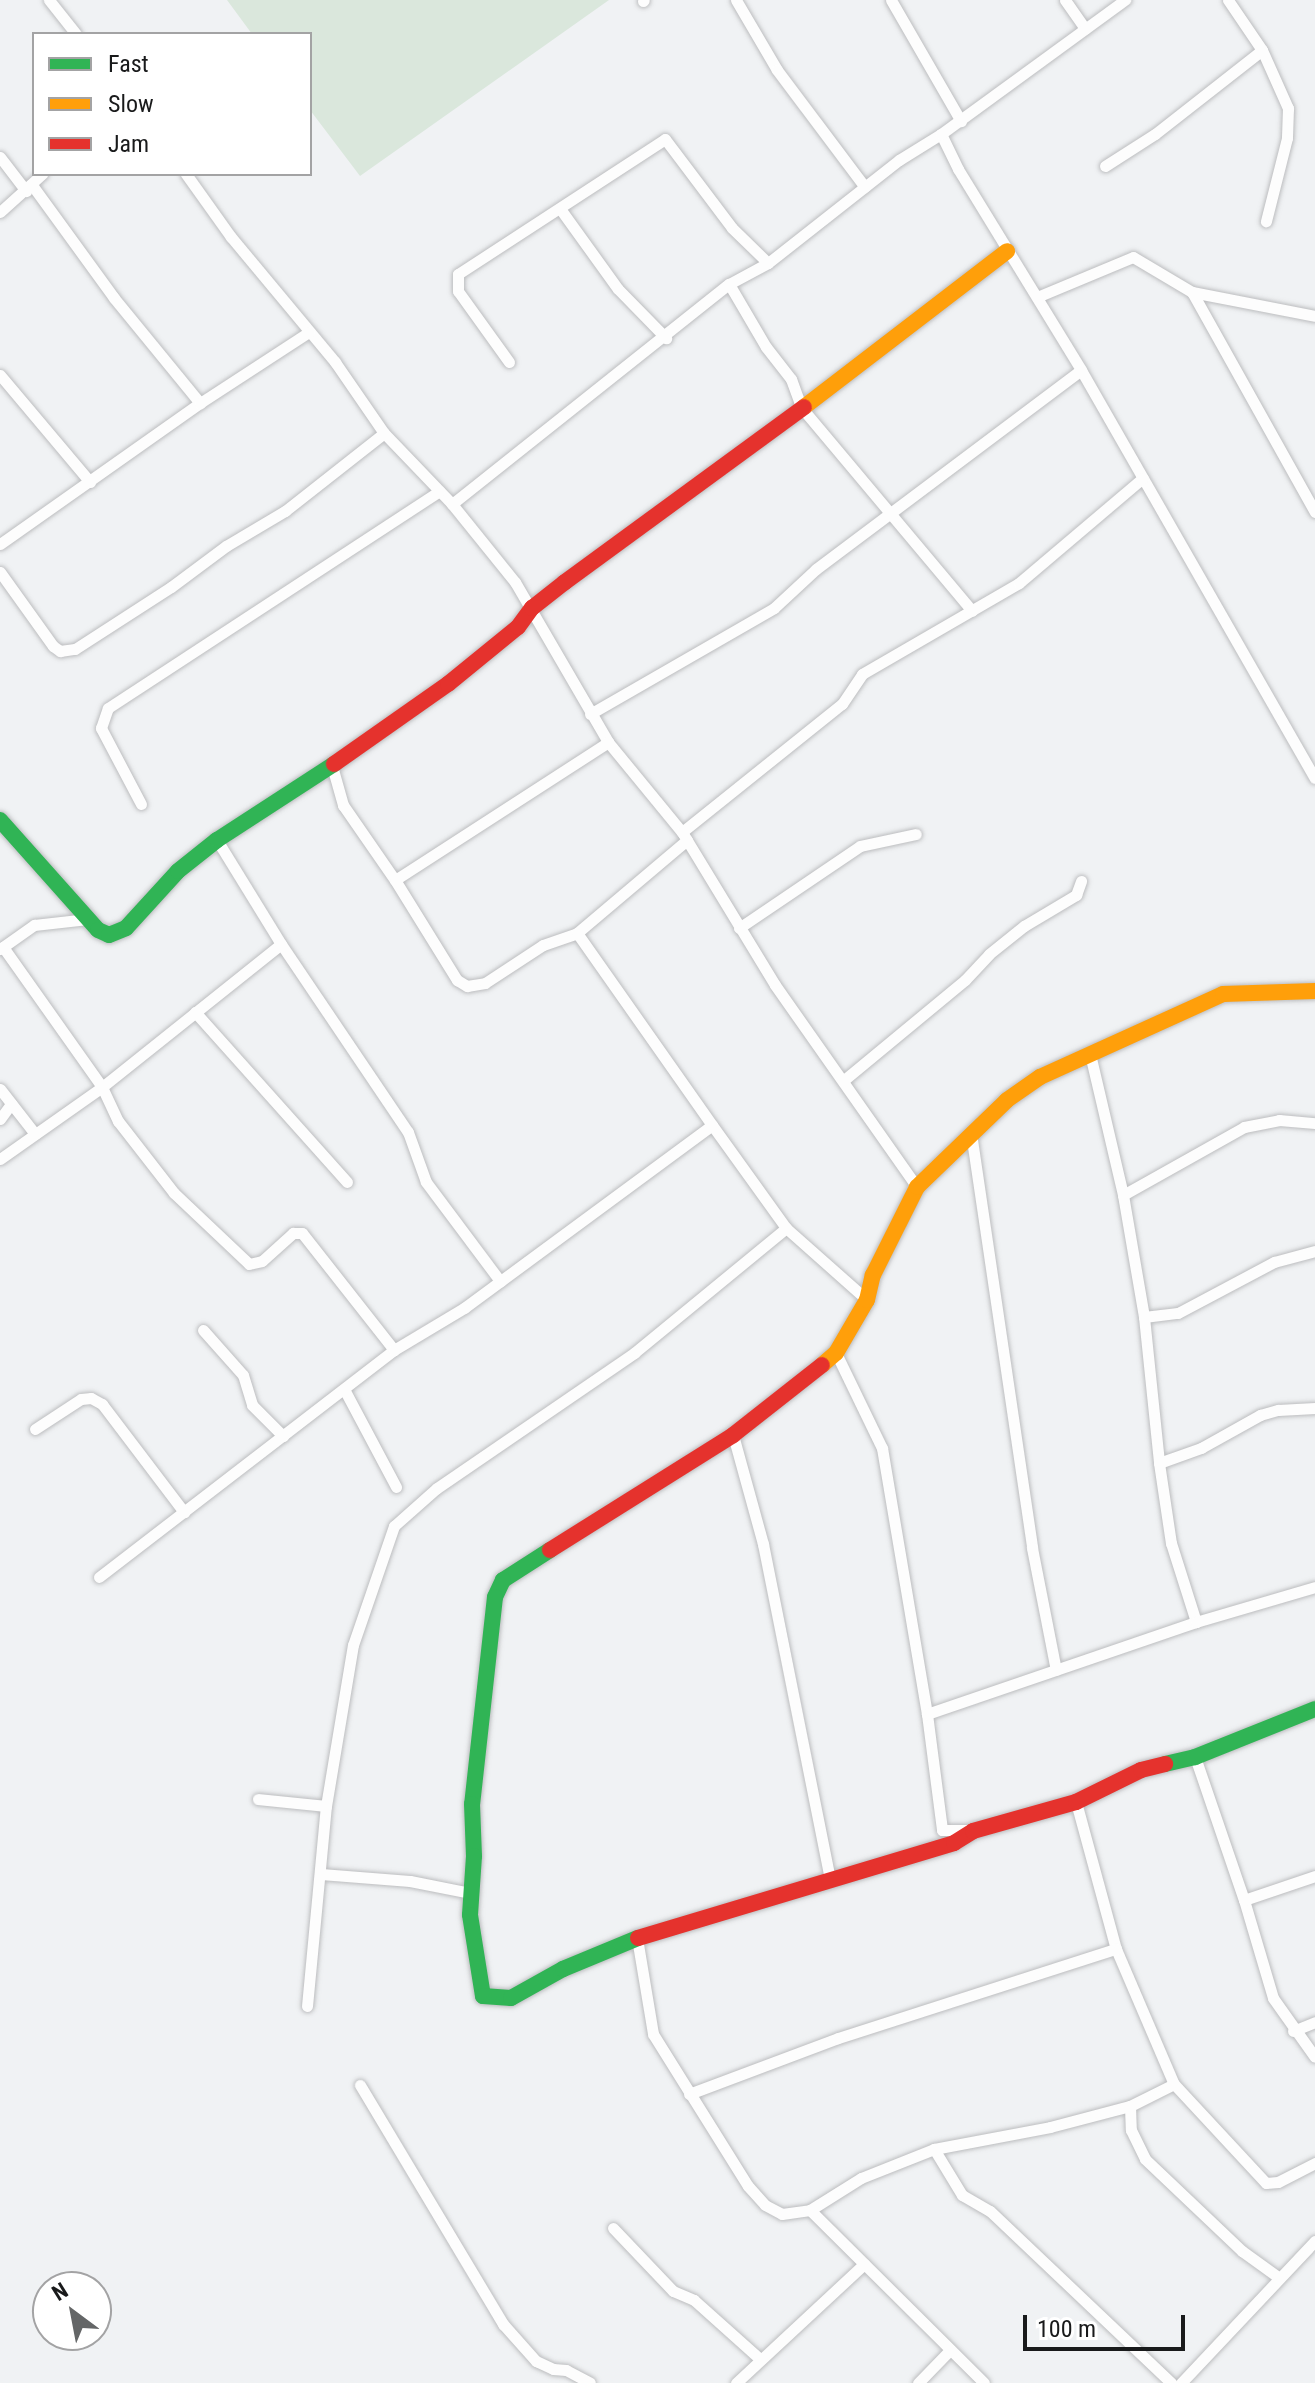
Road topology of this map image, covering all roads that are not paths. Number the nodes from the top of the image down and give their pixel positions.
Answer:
1 (49, 0) edge
2 (736, 0) edge
3 (891, 0) edge
4 (1065, 0) edge
5 (1125, 0) edge
6 (1228, 0) edge
7 (1085, 29) junction
8 (74, 32) edge
9 (1262, 50) junction
10 (961, 121) junction
11 (941, 134) junction
12 (0, 157) edge
13 (1105, 166) dead end
14 (40, 176) edge
15 (187, 176) edge
16 (865, 187) junction
17 (29, 188) junction
18 (561, 210) junction
19 (0, 212) edge
20 (1266, 221) dead end
21 (1007, 251) junction
22 (768, 263) junction
23 (729, 284) junction
24 (1192, 292) junction
25 (1037, 297) junction
26 (1315, 316) edge
27 (309, 332) junction
28 (666, 338) junction
29 (509, 362) dead end
30 (1081, 370) junction
31 (0, 375) edge
32 (200, 403) junction
33 (801, 407) junction
34 (384, 433) junction
35 (1143, 478) junction
36 (90, 482) junction
37 (439, 491) junction
38 (452, 504) junction
39 (1315, 512) edge
40 (889, 516) junction
41 (0, 544) edge
42 (0, 572) edge
43 (532, 608) junction
44 (972, 611) junction
45 (590, 714) junction
46 (608, 742) junction
47 (332, 766) junction
48 (1315, 778) edge
49 (141, 804) dead end
50 (0, 820) edge
51 (916, 834) dead end
52 (685, 836) junction
53 (217, 840) junction
54 (395, 880) junction
55 (1081, 881) dead end
56 (88, 919) junction
57 (739, 928) junction
58 (577, 933) junction
59 (281, 944) junction
60 (2, 948) edge
61 (1315, 991) edge
62 (195, 1012) junction
63 (1090, 1054) junction
64 (844, 1080) junction
65 (102, 1087) junction
66 (0, 1089) edge
67 (11, 1104) junction
68 (0, 1119) edge
69 (1315, 1123) edge
70 (712, 1125) junction
71 (971, 1133) junction
72 (35, 1134) junction
73 (0, 1159) edge
74 (347, 1182) dead end
75 (917, 1187) junction
76 (1123, 1195) junction
77 (786, 1228) junction
78 (1315, 1251) edge
79 (500, 1281) junction
80 (867, 1300) junction
81 (1144, 1317) junction
82 (203, 1330) dead end
83 (394, 1350) junction
84 (836, 1353) junction
85 (344, 1389) junction
86 (1315, 1408) edge
87 (35, 1429) dead end
88 (733, 1435) junction
89 (283, 1436) junction
90 (1159, 1463) junction
91 (396, 1487) dead end
92 (184, 1512) junction
93 (99, 1577) dead end
94 (1315, 1587) edge
95 (1196, 1622) junction
96 (1056, 1670) junction
97 (1315, 1709) edge
98 (927, 1714) junction
99 (1195, 1757) junction
100 (258, 1799) dead end
101 (1076, 1802) junction
102 (326, 1806) junction
103 (973, 1831) junction
104 (321, 1874) junction
105 (1315, 1876) edge
106 (830, 1878) junction
107 (470, 1893) junction
108 (1244, 1900) junction
109 (637, 1938) junction
110 (1116, 1949) junction
111 (307, 2006) dead end
112 (1315, 2022) edge
113 (1293, 2031) junction
114 (1315, 2057) edge
115 (1174, 2084) junction
116 (360, 2085) dead end
117 (689, 2094) junction
118 (1130, 2106) junction
119 (934, 2149) junction
120 (1315, 2163) edge
121 (810, 2210) junction
122 (613, 2228) dead end
123 (1315, 2241) edge
124 (864, 2264) junction
125 (1278, 2277) junction
126 (950, 2350) junction
127 (760, 2359) junction
128 (590, 2383) edge
129 (736, 2383) edge
130 (918, 2383) edge
131 (984, 2383) edge
132 (1171, 2383) edge
133 (1181, 2383) edge

1 - 8 street
2 - 16 street
3 - 10 street
4 - 7 street
5 - 7 street
6 - 9 street
7 - 10 street
9 - 13 street
9 - 20 street
10 - 11 street
11 - 16 street
11 - 21 street
12 - 17 street
14 - 17 street
15 - 27 street
16 - 22 street
17 - 19 street
17 - 32 street
18 - 22 street
18 - 28 street
18 - 29 street
21 - 25 street
21 - 33 street
22 - 23 street
23 - 28 street
23 - 33 street
24 - 25 street
24 - 26 street
24 - 39 street
25 - 30 street
27 - 32 street
27 - 34 street
28 - 38 street
30 - 35 street
30 - 40 street
31 - 36 street
32 - 36 street
33 - 40 street
33 - 43 street
34 - 37 street
34 - 42 street
35 - 44 street
35 - 48 street
36 - 41 street
37 - 38 street
37 - 49 street
38 - 43 street
40 - 44 street
40 - 45 street
43 - 45 street
43 - 47 street
44 - 52 street
45 - 46 street
46 - 52 street
46 - 54 street
47 - 53 street
47 - 54 street
50 - 56 street
51 - 57 street
52 - 57 street
52 - 58 street
53 - 56 street
53 - 59 street
54 - 58 street
55 - 64 street
56 - 60 street
57 - 64 street
58 - 70 street
59 - 62 street
59 - 79 street
60 - 65 street
61 - 63 street
62 - 65 street
62 - 74 street
63 - 71 street
63 - 76 street
64 - 75 street
65 - 72 street
65 - 83 street
66 - 67 street
67 - 68 street
67 - 72 street
69 - 76 street
70 - 77 street
70 - 79 street
71 - 75 street
71 - 96 street
72 - 73 street
75 - 80 street
76 - 81 street
77 - 80 street
77 - 102 street
78 - 81 street
79 - 83 street
80 - 84 street
81 - 90 street
82 - 89 street
83 - 85 street
84 - 88 street
84 - 98 street
85 - 89 street
85 - 91 street
86 - 90 street
87 - 92 street
88 - 106 street
88 - 107 street
89 - 92 street
90 - 95 street
92 - 93 street
94 - 95 street
95 - 96 street
96 - 98 street
97 - 99 street
98 - 103 street
99 - 101 street
99 - 108 street
100 - 102 street
101 - 103 street
101 - 110 street
102 - 104 street
103 - 106 street
104 - 107 street
104 - 111 street
105 - 108 street
106 - 109 street
107 - 109 street
108 - 113 street
109 - 117 street
110 - 115 street
110 - 117 street
112 - 113 street
113 - 114 street
115 - 118 street
115 - 120 street
116 - 128 street
117 - 121 street
118 - 119 street
118 - 125 street
119 - 121 street
119 - 132 street
121 - 124 street
122 - 127 street
123 - 125 street
124 - 126 street
124 - 127 street
125 - 133 street
126 - 130 street
126 - 131 street
127 - 129 street

